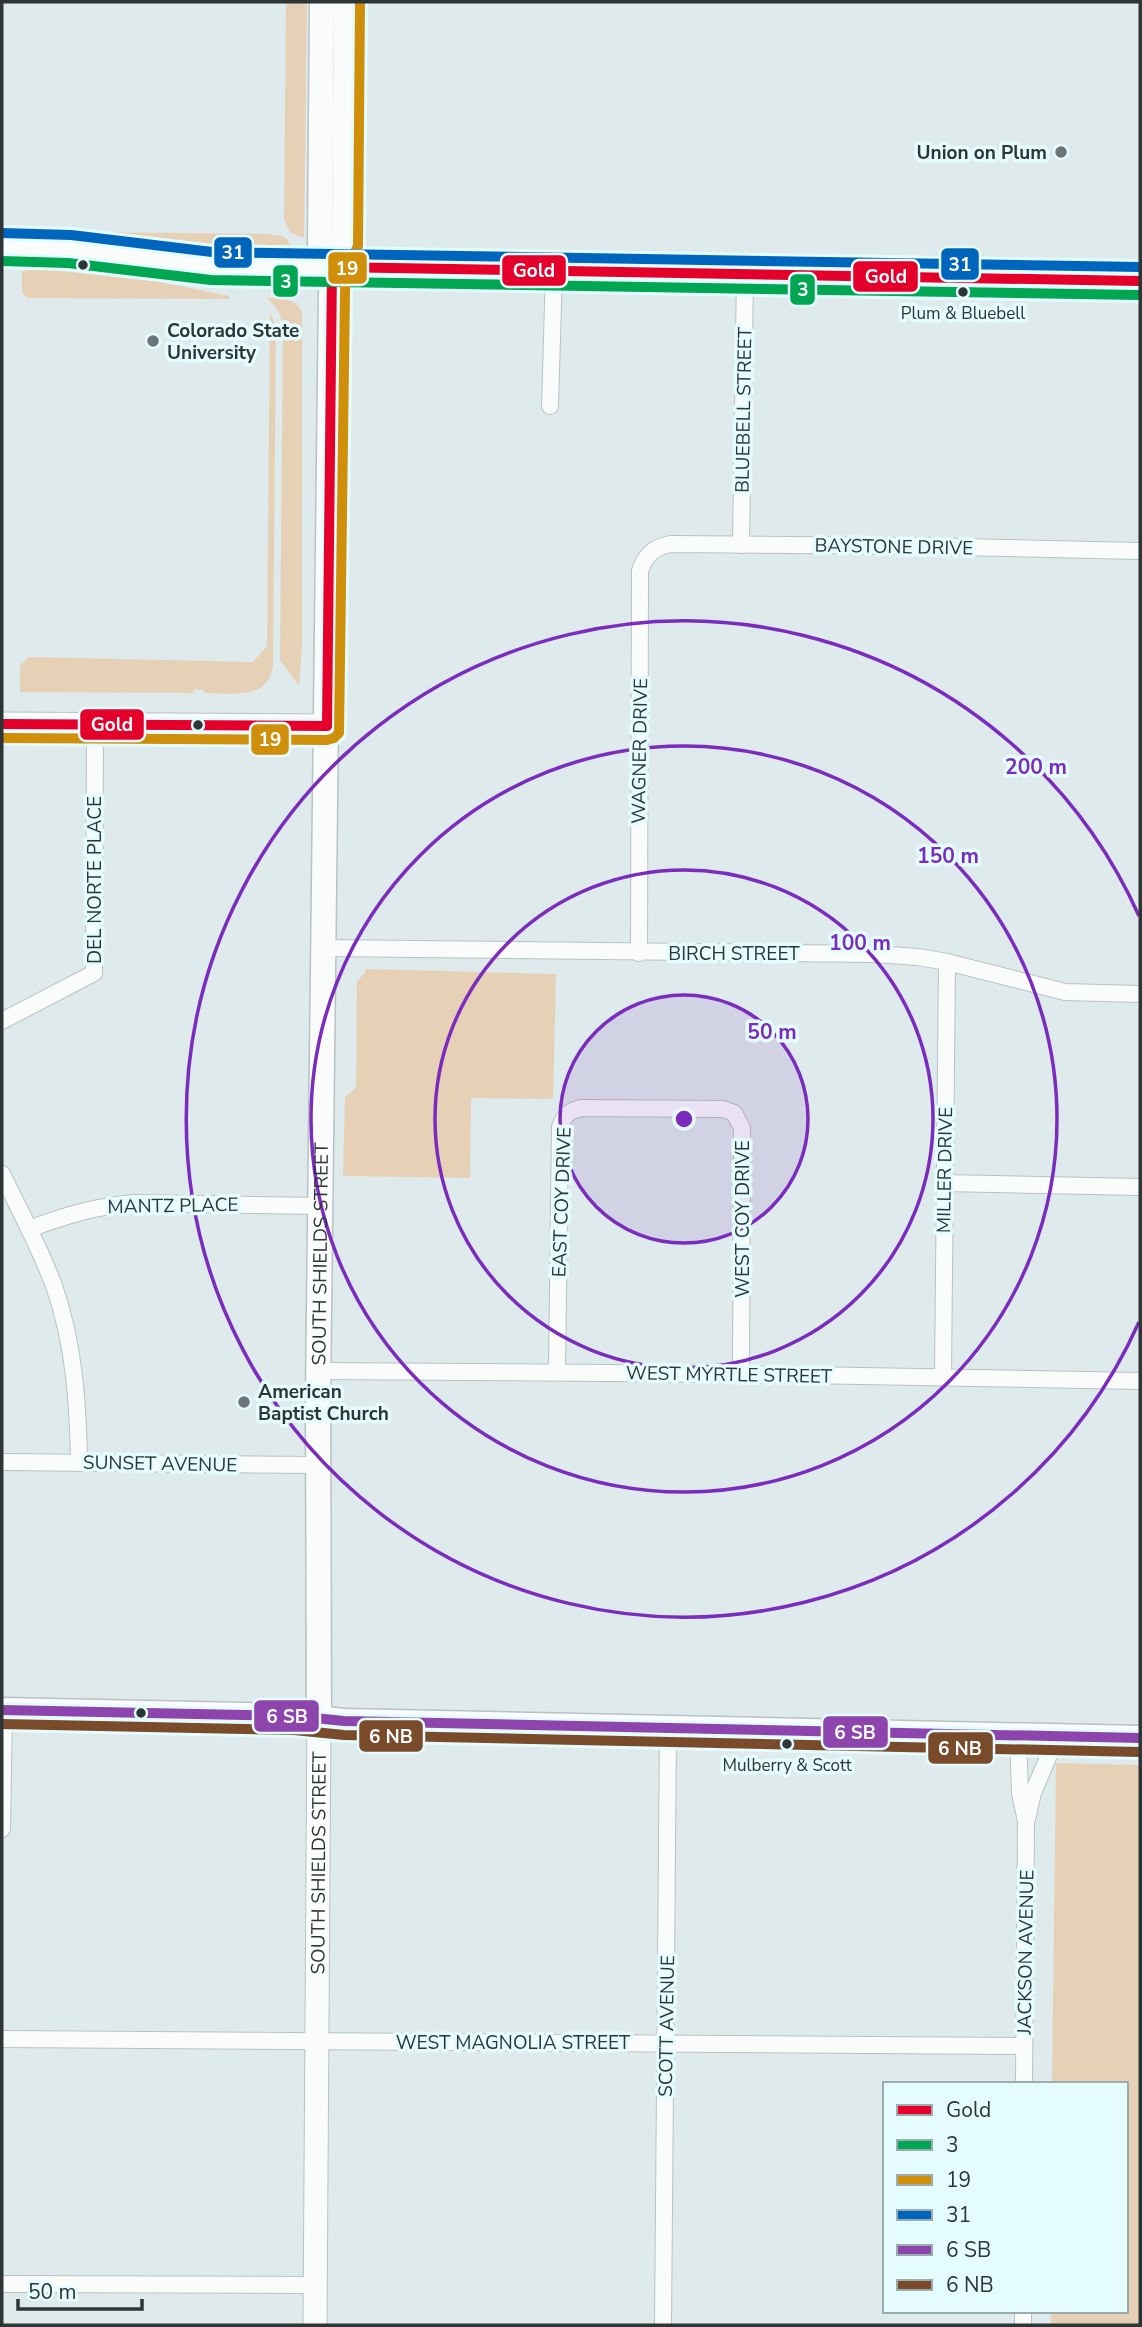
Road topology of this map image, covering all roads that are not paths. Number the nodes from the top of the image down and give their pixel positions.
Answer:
1 (321, 2) edge
2 (346, 2) edge
3 (2, 247) edge
4 (332, 267) junction
5 (554, 270) junction
6 (745, 275) junction
7 (1140, 281) edge
8 (550, 406) dead end
9 (741, 545) junction
10 (1140, 551) edge
11 (650, 553) joint
12 (2, 724) edge
13 (94, 725) junction
14 (327, 726) junction
15 (324, 948) junction
16 (639, 953) junction
17 (947, 962) junction
18 (1140, 994) edge
19 (2, 1021) edge
20 (647, 1109) joint
21 (2, 1174) edge
22 (944, 1183) junction
23 (1140, 1188) edge
24 (320, 1206) junction
25 (29, 1229) junction
26 (319, 1371) junction
27 (557, 1372) junction
28 (741, 1374) junction
29 (943, 1377) junction
30 (1140, 1381) edge
31 (2, 1462) edge
32 (79, 1462) junction
33 (319, 1465) junction
34 (3, 1710) edge
35 (319, 1718) junction
36 (668, 1727) junction
37 (1018, 1735) junction
38 (1058, 1736) junction
39 (1140, 1738) edge
40 (1026, 1821) junction
41 (2, 1829) edge
42 (2, 2039) edge
43 (317, 2042) junction
44 (666, 2043) junction
45 (1024, 2046) junction
46 (1024, 2082) edge
47 (2, 2284) edge
48 (316, 2285) junction
49 (315, 2325) edge
50 (663, 2325) edge

1 - 4 main road, SOUTH SHIELDS STREET
2 - 4 main road, SOUTH SHIELDS STREET
3 - 4 street
4 - 5 street
4 - 14 main road, SOUTH SHIELDS STREET
5 - 6 street
5 - 8 street
6 - 7 street
6 - 9 street, BLUEBELL STREET
9 - 10 street, BAYSTONE DRIVE
9 - 11 street, BAYSTONE DRIVE
11 - 16 street, WAGNER DRIVE
12 - 13 main road
13 - 14 main road
13 - 19 street, DEL NORTE PLACE
14 - 15 main road, SOUTH SHIELDS STREET
15 - 16 street, BIRCH STREET
15 - 24 main road, SOUTH SHIELDS STREET
16 - 17 street, BIRCH STREET
17 - 18 street, BIRCH STREET
17 - 22 street, MILLER DRIVE
20 - 27 street, EAST COY DRIVE
20 - 28 street, WEST COY DRIVE
21 - 25 street
22 - 23 street
22 - 29 street, MILLER DRIVE
24 - 25 street, MANTZ PLACE
24 - 26 main road, SOUTH SHIELDS STREET
25 - 32 street
26 - 27 street, WEST MYRTLE STREET
26 - 33 main road, SOUTH SHIELDS STREET
27 - 28 street, WEST MYRTLE STREET
28 - 29 street, WEST MYRTLE STREET
29 - 30 street, WEST MYRTLE STREET
31 - 32 street, SUNSET AVENUE
32 - 33 street, SUNSET AVENUE
33 - 35 main road, SOUTH SHIELDS STREET
34 - 35 main road
34 - 41 street
35 - 36 main road
35 - 43 main road, SOUTH SHIELDS STREET
36 - 37 main road
36 - 44 street, SCOTT AVENUE
37 - 38 main road
37 - 40 street, JACKSON AVENUE
38 - 39 main road
38 - 40 street, JACKSON AVENUE
40 - 45 street, JACKSON AVENUE
42 - 43 street, WEST MAGNOLIA STREET
43 - 44 street, WEST MAGNOLIA STREET
43 - 48 main road, SOUTH SHIELDS STREET
44 - 45 street, WEST MAGNOLIA STREET
44 - 50 street, SCOTT AVENUE
45 - 46 street, JACKSON AVENUE
47 - 48 street
48 - 49 main road, SOUTH SHIELDS STREET

